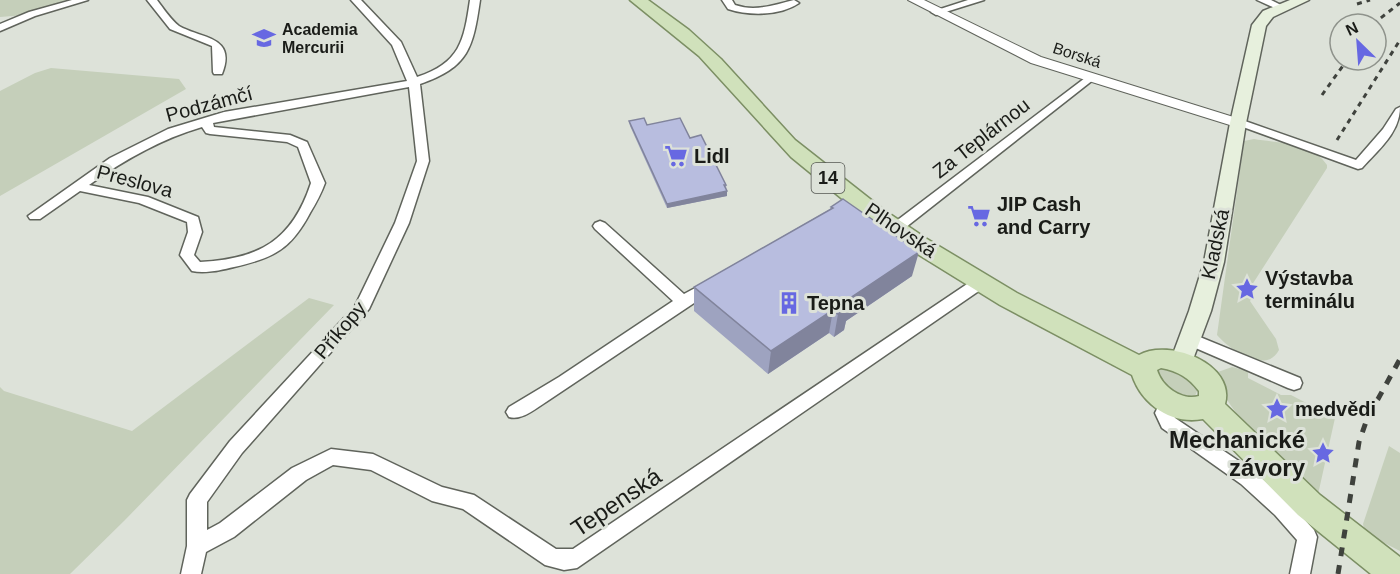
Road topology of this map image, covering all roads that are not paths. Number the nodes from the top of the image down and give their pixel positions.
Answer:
1 (83, 0) edge
2 (152, 0) edge
3 (356, 0) edge
4 (475, 0) edge
5 (638, 0) edge
6 (727, 0) edge
7 (914, 0) edge
8 (979, 0) edge
9 (1262, 0) edge
10 (1302, 0) edge
11 (794, 3) dead end
12 (1280, 7) junction
13 (936, 12) junction
14 (0, 28) edge
15 (218, 72) dead end
16 (1089, 78) junction
17 (414, 84) junction
18 (1400, 111) edge
19 (206, 122) junction
20 (1245, 124) junction
21 (80, 186) junction
22 (35, 216) dead end
23 (600, 226) dead end
24 (896, 228) junction
25 (722, 278) edge
26 (981, 282) junction
27 (682, 302) junction
28 (1186, 350) junction
29 (1143, 369) junction
30 (1294, 384) dead end
31 (1169, 402) junction
32 (1208, 406) junction
33 (515, 412) dead end
34 (197, 546) junction
35 (194, 572) edge
36 (1396, 573) edge
37 (1300, 574) edge

1 - 14 street
2 - 15 street
3 - 17 street, Příkopy
4 - 17 street, Podzámčí
5 - 24 main road, Plhovská / 14
6 - 11 street
7 - 13 street, Borská
8 - 13 street
9 - 12 street
10 - 12 main road, Kladská
12 - 20 main road, Kladská
13 - 16 street, Borská
16 - 20 street, Borská
16 - 24 street, Za Teplárnou
17 - 19 street, Podzámčí
17 - 34 street, Příkopy
18 - 20 street
19 - 21 street, Podzámčí
19 - 21 street, Preslova
20 - 28 main road, Kladská
21 - 22 street, Podzámčí
23 - 27 street
24 - 26 main road, Plhovská / 14
25 - 27 street
26 - 29 main road, Plhovská / 14
26 - 34 street, Tepenská
27 - 33 street
28 - 29 main road
28 - 30 street
28 - 32 main road
29 - 31 main road, 14
31 - 32 main road
31 - 37 street
32 - 36 main road
34 - 35 street, Příkopy

